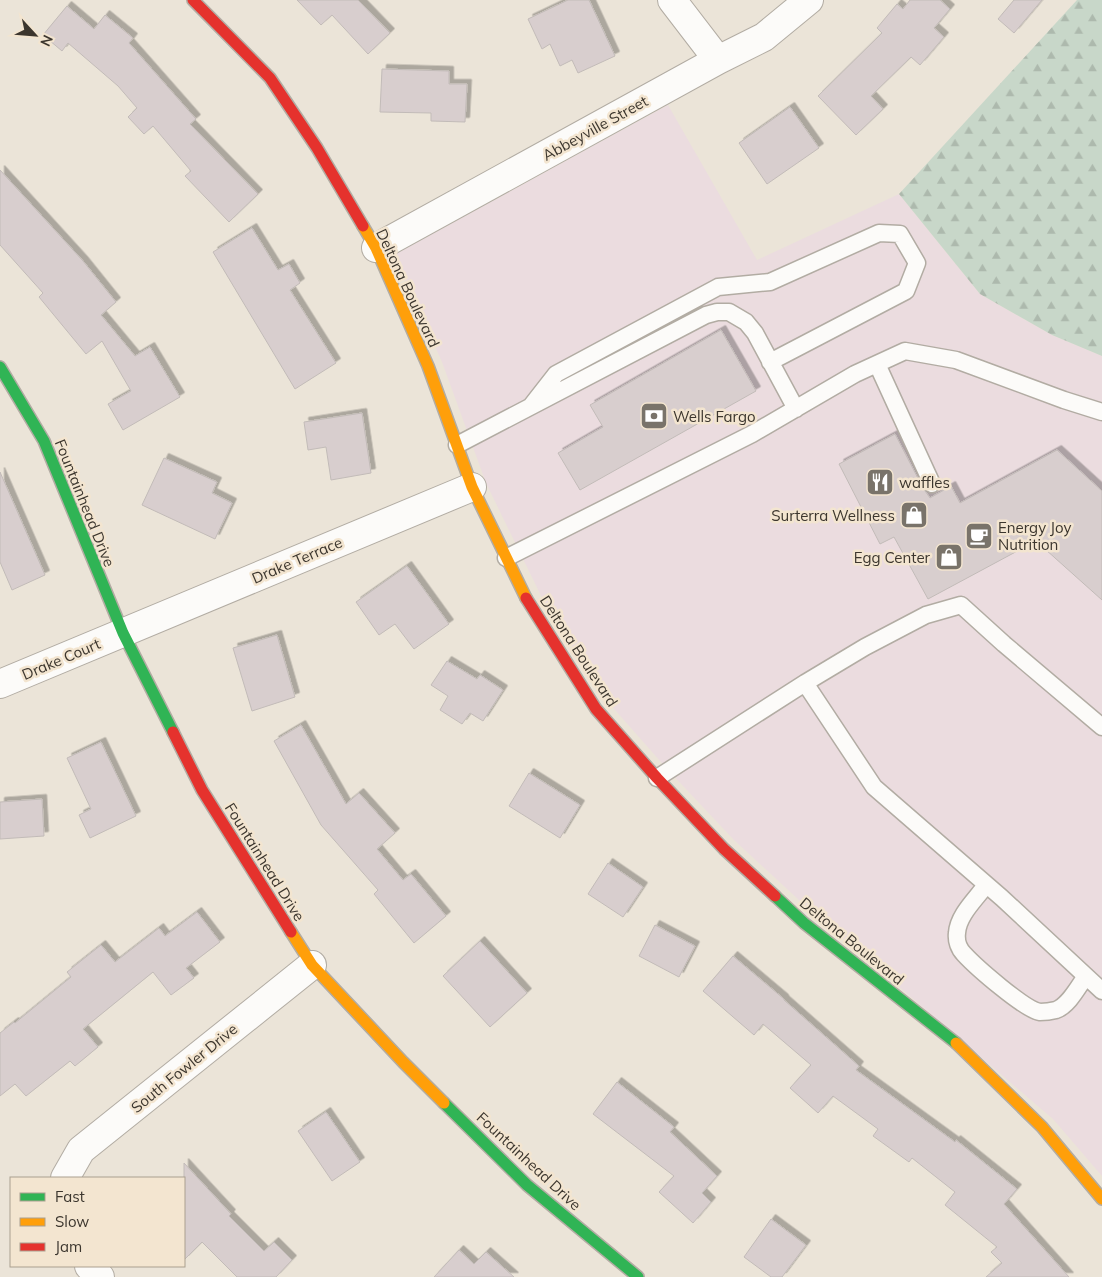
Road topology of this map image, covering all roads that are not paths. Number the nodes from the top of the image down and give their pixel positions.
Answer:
1 (193, 0) edge
2 (672, 0) edge
3 (809, 0) edge
4 (718, 60) junction
5 (376, 248) junction
6 (770, 362) junction
7 (877, 364) junction
8 (0, 367) edge
9 (531, 406) junction
10 (796, 409) junction
11 (1102, 412) edge
12 (457, 445) junction
13 (932, 484) dead end
14 (472, 487) junction
15 (506, 558) junction
16 (123, 633) junction
17 (805, 683) junction
18 (0, 684) edge
19 (1102, 727) edge
20 (657, 778) junction
21 (986, 885) junction
22 (312, 965) junction
23 (1086, 976) junction
24 (1102, 991) edge
25 (65, 1177) edge
26 (1102, 1199) edge
27 (90, 1267) edge
28 (100, 1277) edge
29 (638, 1277) edge

1 - 5 street, Deltona Boulevard
2 - 4 street
3 - 4 street, Abbeyville Street
4 - 5 street, Abbeyville Street
5 - 12 street, Deltona Boulevard
6 - 9 lane
6 - 9 lane
6 - 10 lane
7 - 10 lane
7 - 11 lane
7 - 13 lane
8 - 16 street, Fountainhead Drive
9 - 12 lane
10 - 15 lane
12 - 14 street, Deltona Boulevard
14 - 15 street, Deltona Boulevard
14 - 16 street, Drake Terrace
15 - 20 street, Deltona Boulevard
16 - 18 street, Drake Court
16 - 22 street, Fountainhead Drive
17 - 19 lane
17 - 20 lane
17 - 21 lane
20 - 26 street, Deltona Boulevard
21 - 23 lane
21 - 23 lane
22 - 25 street, South Fowler Drive
22 - 29 street, Fountainhead Drive
23 - 24 lane
27 - 28 street

